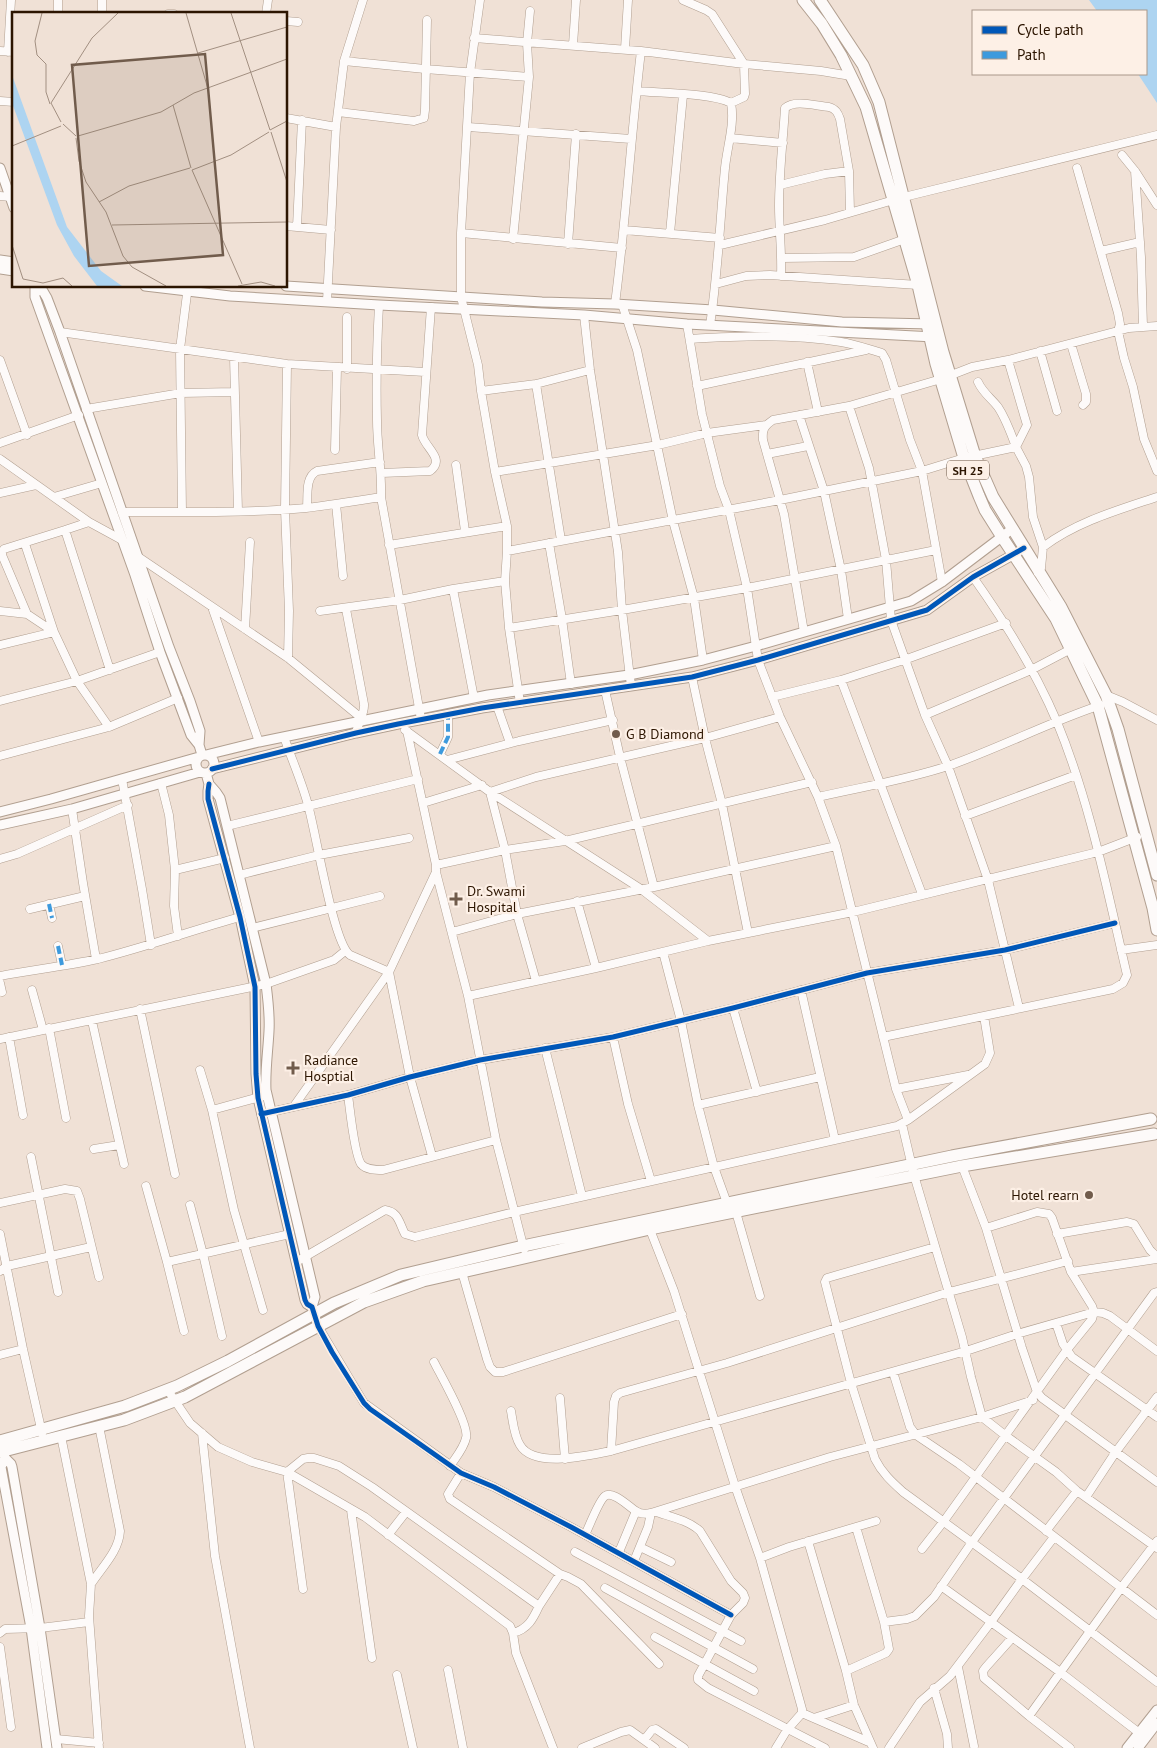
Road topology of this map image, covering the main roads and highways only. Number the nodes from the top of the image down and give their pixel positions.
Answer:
1 (803, 0) edge
2 (820, 0) edge
3 (899, 198) junction
4 (931, 324) junction
5 (969, 457) junction
6 (1035, 576) junction
7 (1104, 701) junction
8 (1141, 836) junction
9 (1157, 875) edge
10 (1155, 907) edge
11 (1157, 930) edge
12 (1154, 1116) edge
13 (1156, 1134) edge
14 (913, 1170) junction
15 (648, 1225) junction
16 (231, 1366) junction
17 (43, 1435) junction
18 (2, 1448) edge

1 - 3 main road, SH 25
2 - 3 main road
3 - 4 main road
3 - 4 main road, SH 25
4 - 5 main road, SH 25
5 - 6 main road
5 - 6 main road, SH 25
6 - 7 main road, SH 25
6 - 7 main road
7 - 8 main road, SH 25
8 - 9 main road
8 - 10 main road, SH 25
10 - 11 main road, SH 25
12 - 13 main road
12 - 14 main road
13 - 14 main road
14 - 15 main road
14 - 15 main road
15 - 16 main road
15 - 16 main road
16 - 17 main road
16 - 17 main road
17 - 18 main road

